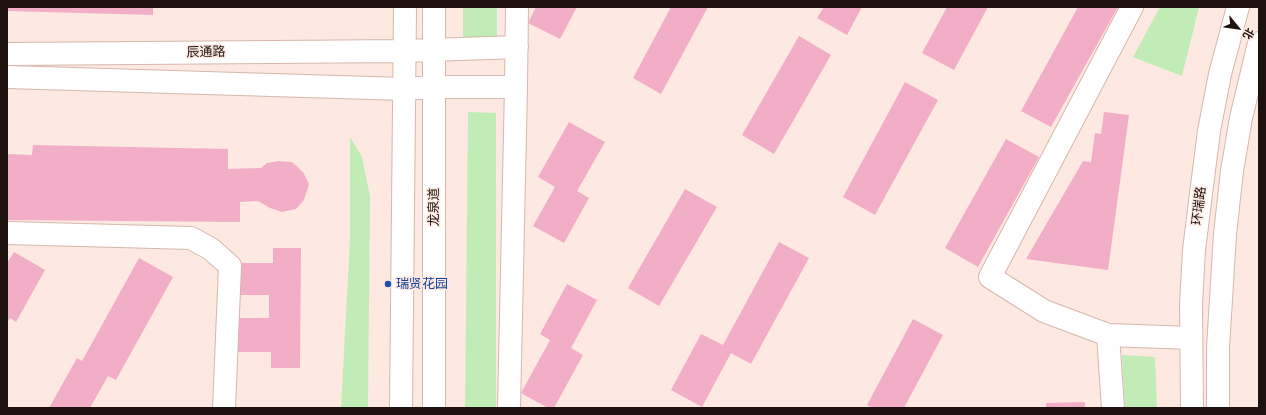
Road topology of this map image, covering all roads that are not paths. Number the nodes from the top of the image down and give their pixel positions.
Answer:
1 (404, 7) edge
2 (434, 7) edge
3 (517, 7) edge
4 (1132, 7) edge
5 (1238, 7) edge
6 (1259, 43) edge
7 (517, 47) junction
8 (434, 49) junction
9 (404, 50) junction
10 (7, 54) edge
11 (7, 77) edge
12 (435, 87) junction
13 (516, 87) junction
14 (404, 89) junction
15 (7, 233) edge
16 (1108, 335) junction
17 (1191, 338) junction
18 (224, 408) edge
19 (401, 408) edge
20 (434, 408) edge
21 (509, 408) edge
22 (1113, 408) edge
23 (1192, 408) edge
24 (1218, 408) edge

1 - 9 street
2 - 8 street, 龙泉道
3 - 7 street
4 - 16 street
5 - 17 street, 环瑞路
6 - 24 street
7 - 8 street, 辰通路
7 - 13 street
8 - 9 street, 辰通路
8 - 12 street, 龙泉道
9 - 10 street, 辰通路
9 - 14 street
11 - 14 street
12 - 13 street
12 - 14 street
12 - 20 street, 龙泉道
13 - 21 street
14 - 19 street
15 - 18 street
16 - 17 street
16 - 22 street
17 - 23 street, 环瑞路

